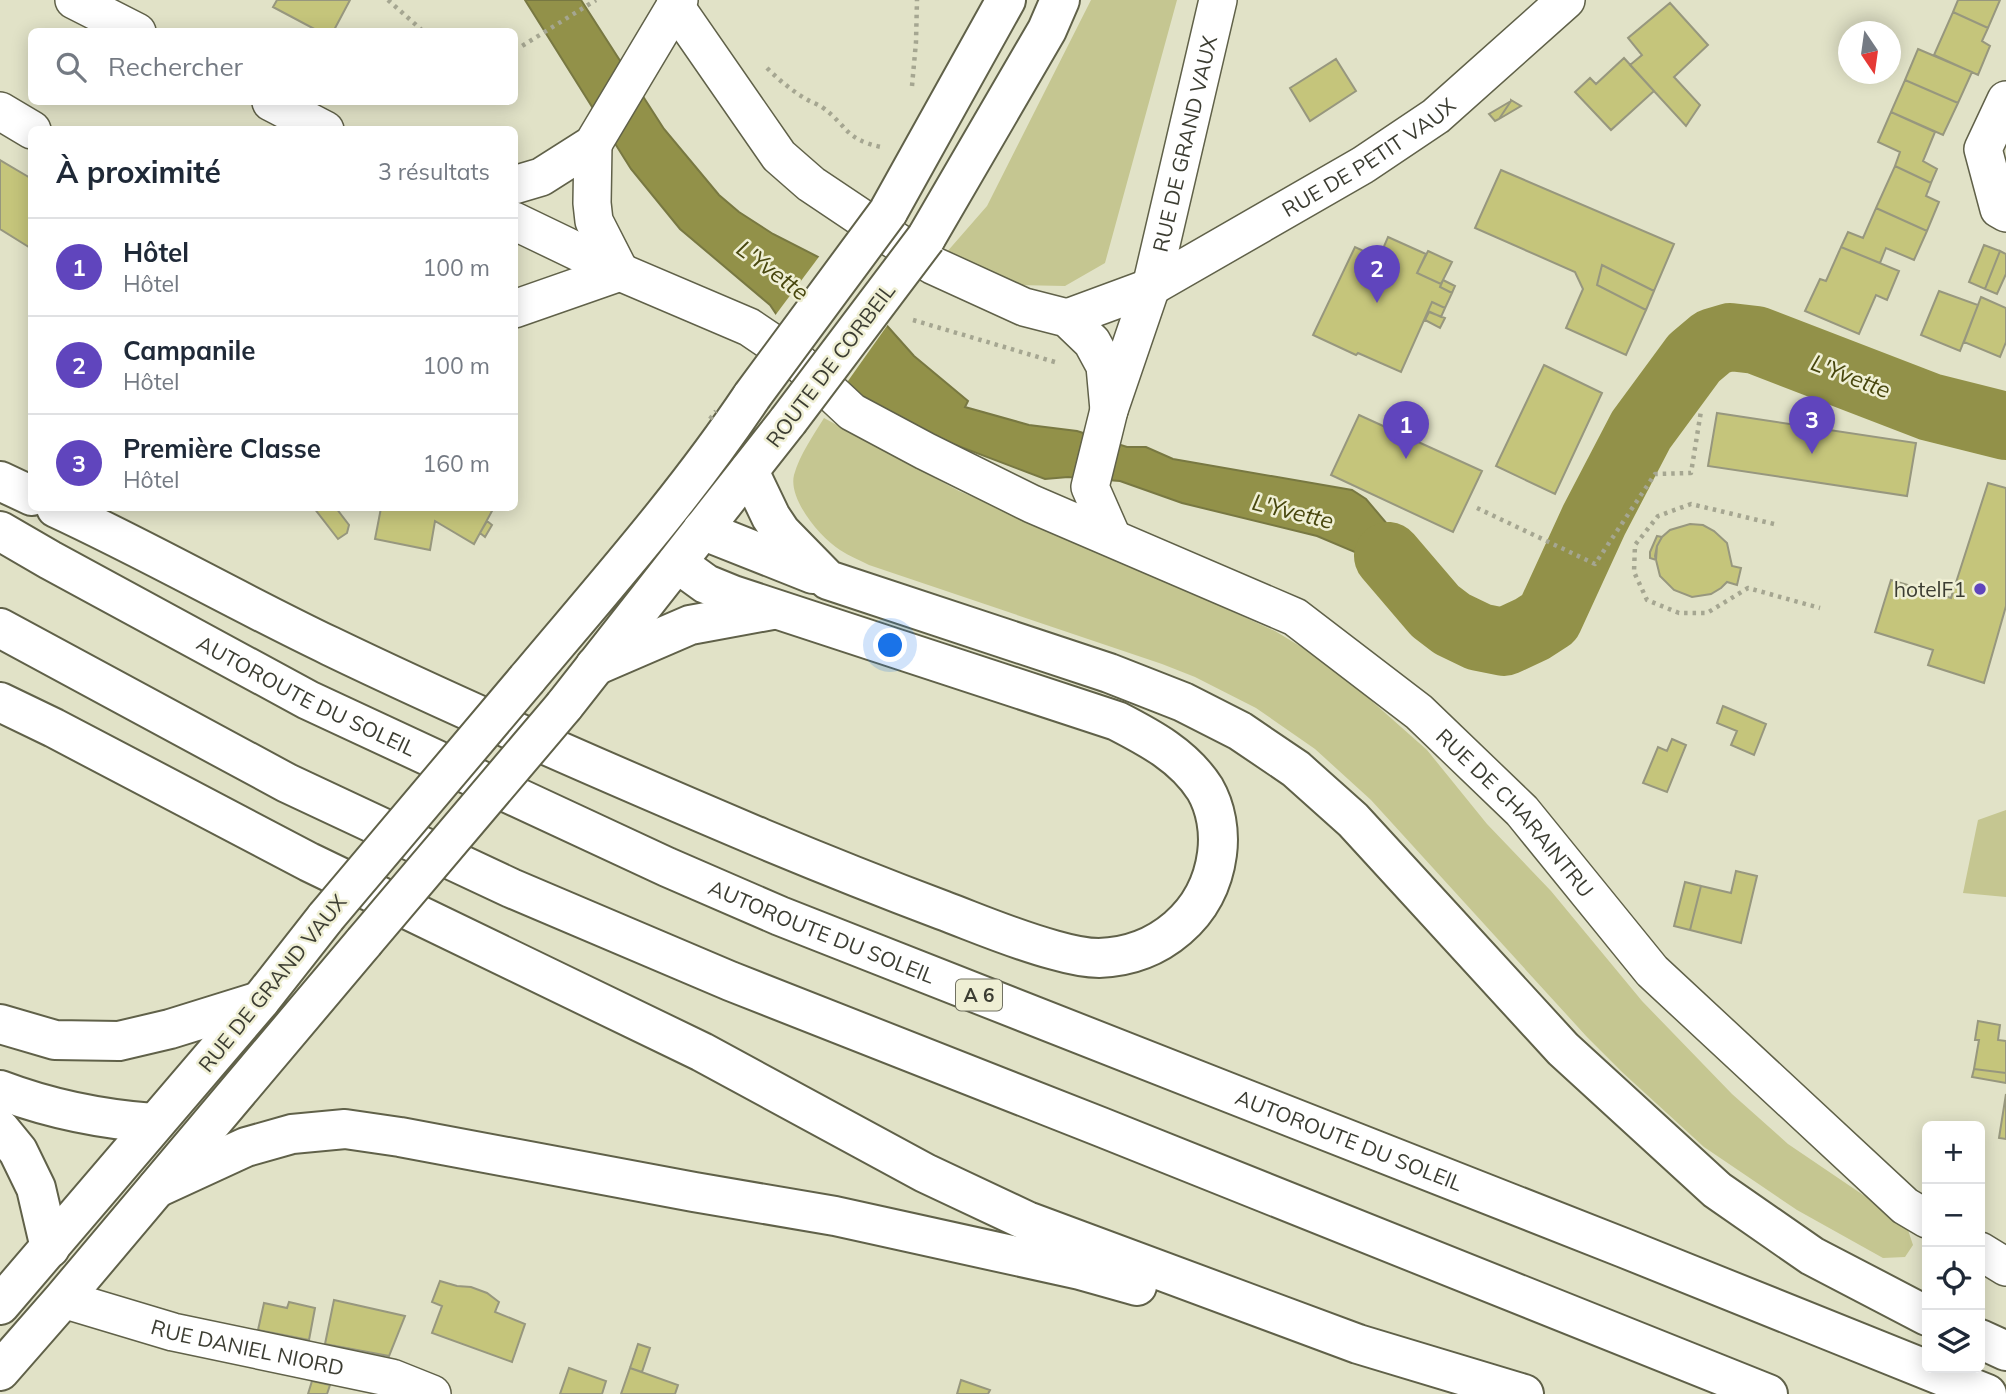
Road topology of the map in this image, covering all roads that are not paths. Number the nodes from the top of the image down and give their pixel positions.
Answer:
1 (74, 0) edge
2 (1006, 0) edge
3 (1060, 0) edge
4 (1218, 0) edge
5 (1566, 0) edge
6 (677, 3) edge
7 (129, 28) edge
8 (2006, 100) edge
9 (277, 105) edge
10 (0, 111) edge
11 (317, 126) edge
12 (28, 128) edge
13 (593, 144) junction
14 (518, 184) edge
15 (2006, 213) edge
16 (518, 223) edge
17 (620, 272) junction
18 (1151, 287) junction
19 (518, 308) edge
20 (1067, 318) junction
21 (1107, 419) junction
22 (749, 471) junction
23 (0, 481) edge
24 (1090, 487) junction
25 (28, 494) edge
26 (1032, 504) junction
27 (670, 509) junction
28 (62, 511) edge
29 (702, 530) junction
30 (0, 531) edge
31 (1112, 537) junction
32 (645, 538) junction
33 (677, 563) junction
34 (828, 580) junction
35 (776, 610) junction
36 (0, 628) edge
37 (595, 666) junction
38 (527, 679) joint
39 (0, 702) edge
40 (564, 706) joint
41 (260, 1000) junction
42 (0, 1024) edge
43 (0, 1090) edge
44 (153, 1124) junction
45 (208, 1128) junction
46 (0, 1129) edge
47 (157, 1188) junction
48 (1922, 1216) edge
49 (50, 1248) junction
50 (1985, 1254) edge
51 (2006, 1267) edge
52 (5, 1290) edge
53 (63, 1299) junction
54 (1922, 1313) edge
55 (1985, 1341) edge
56 (1358, 1344) junction
57 (2006, 1351) edge
58 (0, 1371) edge
59 (432, 1394) edge
60 (1524, 1394) edge
61 (1768, 1394) edge
62 (1987, 1394) edge

1 - 7 street
2 - 27 main road, ROUTE DE CORBEIL, bridge
3 - 22 main road, ROUTE DE CORBEIL, bridge
4 - 18 street, RUE DE GRAND VAUX
5 - 18 street, RUE DE PETIT VAUX
6 - 13 street
6 - 20 street
8 - 15 street
9 - 11 street
10 - 12 street
13 - 14 street
13 - 17 street
16 - 17 street, RUE DE CHARAINTRU
17 - 19 street
17 - 26 street, RUE DE CHARAINTRU
18 - 20 street, RUE DE PETIT VAUX
18 - 21 street, RUE DE GRAND VAUX
20 - 21 street
21 - 24 street, RUE DE GRAND VAUX
22 - 29 main road, ROUTE DE CORBEIL
22 - 34 main road
23 - 25 main road
24 - 26 street
24 - 31 street
26 - 31 street, RUE DE CHARAINTRU
27 - 29 main road
27 - 32 main road, ROUTE DE CORBEIL
28 - 35 main road
29 - 33 main road, ROUTE DE CORBEIL
29 - 34 main road
30 - 62 main road, AUTOROUTE DU SOLEIL / A 6
31 - 48 street, RUE DE CHARAINTRU
32 - 33 main road
32 - 38 main road, ROUTE DE CORBEIL
33 - 35 main road
33 - 37 main road, ROUTE DE CORBEIL
34 - 54 main road
35 - 37 main road
36 - 61 main road
37 - 40 main road, ROUTE DE CORBEIL
38 - 41 main road, RUE DE GRAND VAUX, bridge
39 - 56 main road
40 - 45 main road, RUE DE GRAND VAUX, bridge
41 - 42 main road
41 - 44 main road, RUE DE GRAND VAUX
43 - 44 main road
44 - 45 main road
44 - 49 main road, RUE DE GRAND VAUX
45 - 47 main road, RUE DE GRAND VAUX
46 - 49 main road
47 - 53 main road, RUE DE GRAND VAUX
47 - 56 main road
49 - 52 main road, RUE DE GRAND VAUX
50 - 51 street
53 - 58 main road, RUE DE GRAND VAUX
53 - 59 street, RUE DANIEL NIORD
55 - 57 main road
56 - 60 main road

